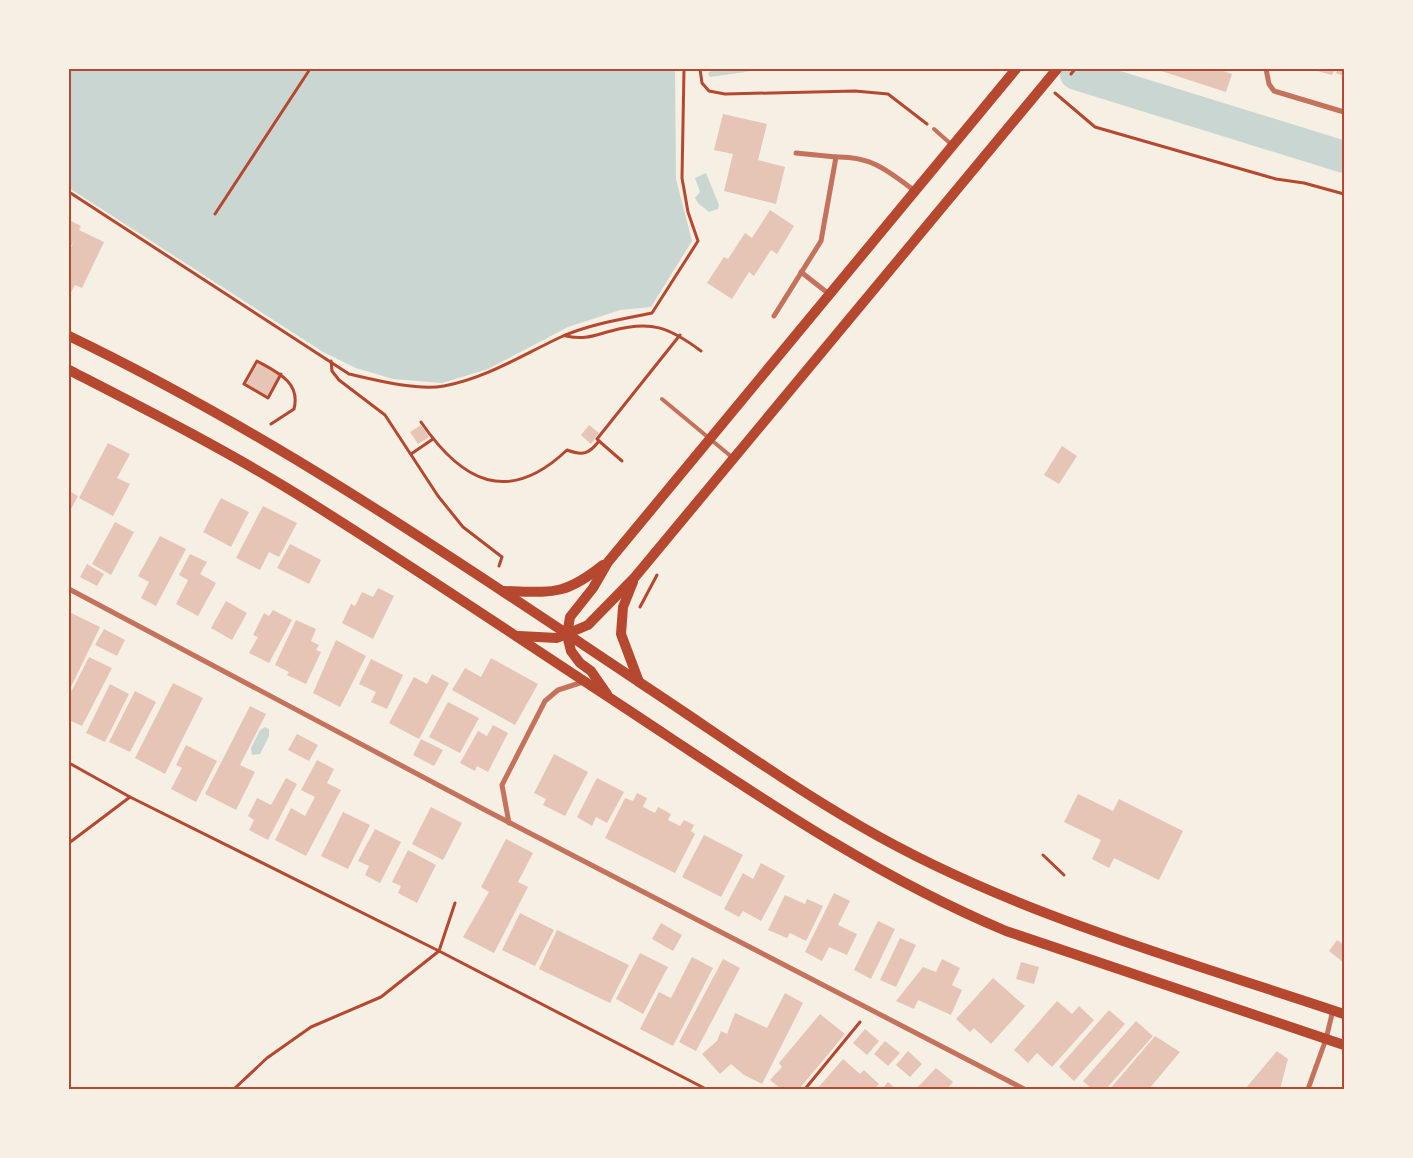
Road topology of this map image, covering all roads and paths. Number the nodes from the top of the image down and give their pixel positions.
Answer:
1 (310, 69) edge
2 (684, 69) edge
3 (700, 69) edge
4 (1016, 69) edge
5 (1056, 69) edge
6 (1266, 69) edge
7 (1055, 93) dead end
8 (1344, 112) edge
9 (934, 128) joint
10 (952, 144) junction
11 (796, 153) dead end
12 (836, 157) junction
13 (915, 191) junction
14 (69, 192) edge
15 (1344, 194) edge
16 (215, 214) dead end
17 (802, 272) junction
18 (830, 294) junction
19 (774, 316) dead end
20 (680, 335) junction
21 (69, 336) edge
22 (565, 336) junction
23 (701, 351) dead end
24 (331, 361) junction
25 (69, 370) edge
26 (281, 374) junction
27 (662, 399) dead end
28 (421, 422) dead end
29 (271, 424) dead end
30 (710, 438) junction
31 (433, 439) junction
32 (599, 441) junction
33 (411, 454) junction
34 (734, 458) junction
35 (622, 461) dead end
36 (608, 562) junction
37 (499, 566) dead end
38 (658, 572) dead end
39 (635, 577) junction
40 (69, 589) edge
41 (502, 591) junction
42 (639, 609) dead end
43 (515, 635) junction
44 (568, 636) junction
45 (583, 682) junction
46 (639, 682) junction
47 (609, 697) junction
48 (69, 763) edge
49 (130, 797) junction
50 (509, 823) junction
51 (69, 843) edge
52 (1043, 855) dead end
53 (1064, 875) dead end
54 (455, 903) dead end
55 (439, 951) junction
56 (1333, 1010) junction
57 (1344, 1014) edge
58 (860, 1022) dead end
59 (1326, 1039) junction
60 (1344, 1045) edge
61 (234, 1089) edge
62 (706, 1089) edge
63 (806, 1089) edge
64 (1024, 1089) edge
65 (1308, 1089) edge

1 - 16 path
2 - 22 path
3 - 9 path
4 - 10 main road
5 - 34 main road
6 - 8 street
7 - 15 path
9 - 10 lane
10 - 13 main road
11 - 12 street
12 - 13 street
12 - 17 street
13 - 18 main road
14 - 24 path
17 - 18 street
17 - 19 street
18 - 30 main road
20 - 22 path
20 - 23 path
20 - 32 path
21 - 41 main road
22 - 24 path
24 - 33 path
25 - 43 main road
26 - 26 path
26 - 29 path
27 - 30 lane
28 - 31 path
30 - 34 lane
30 - 36 main road
31 - 32 path
31 - 33 path
32 - 35 path
33 - 37 path
34 - 39 main road
36 - 41 main road
36 - 44 main road
38 - 42 path
39 - 44 main road
39 - 46 main road
40 - 50 street
41 - 44 main road
43 - 44 main road
43 - 45 main road
44 - 46 main road
44 - 47 main road
45 - 47 main road
45 - 50 street
46 - 56 main road
47 - 59 main road
48 - 49 path
49 - 51 path
49 - 55 path
50 - 64 street
52 - 53 path
54 - 55 path
55 - 61 path
55 - 62 path
56 - 57 main road
56 - 59 street
58 - 63 path
59 - 60 main road
59 - 65 street

